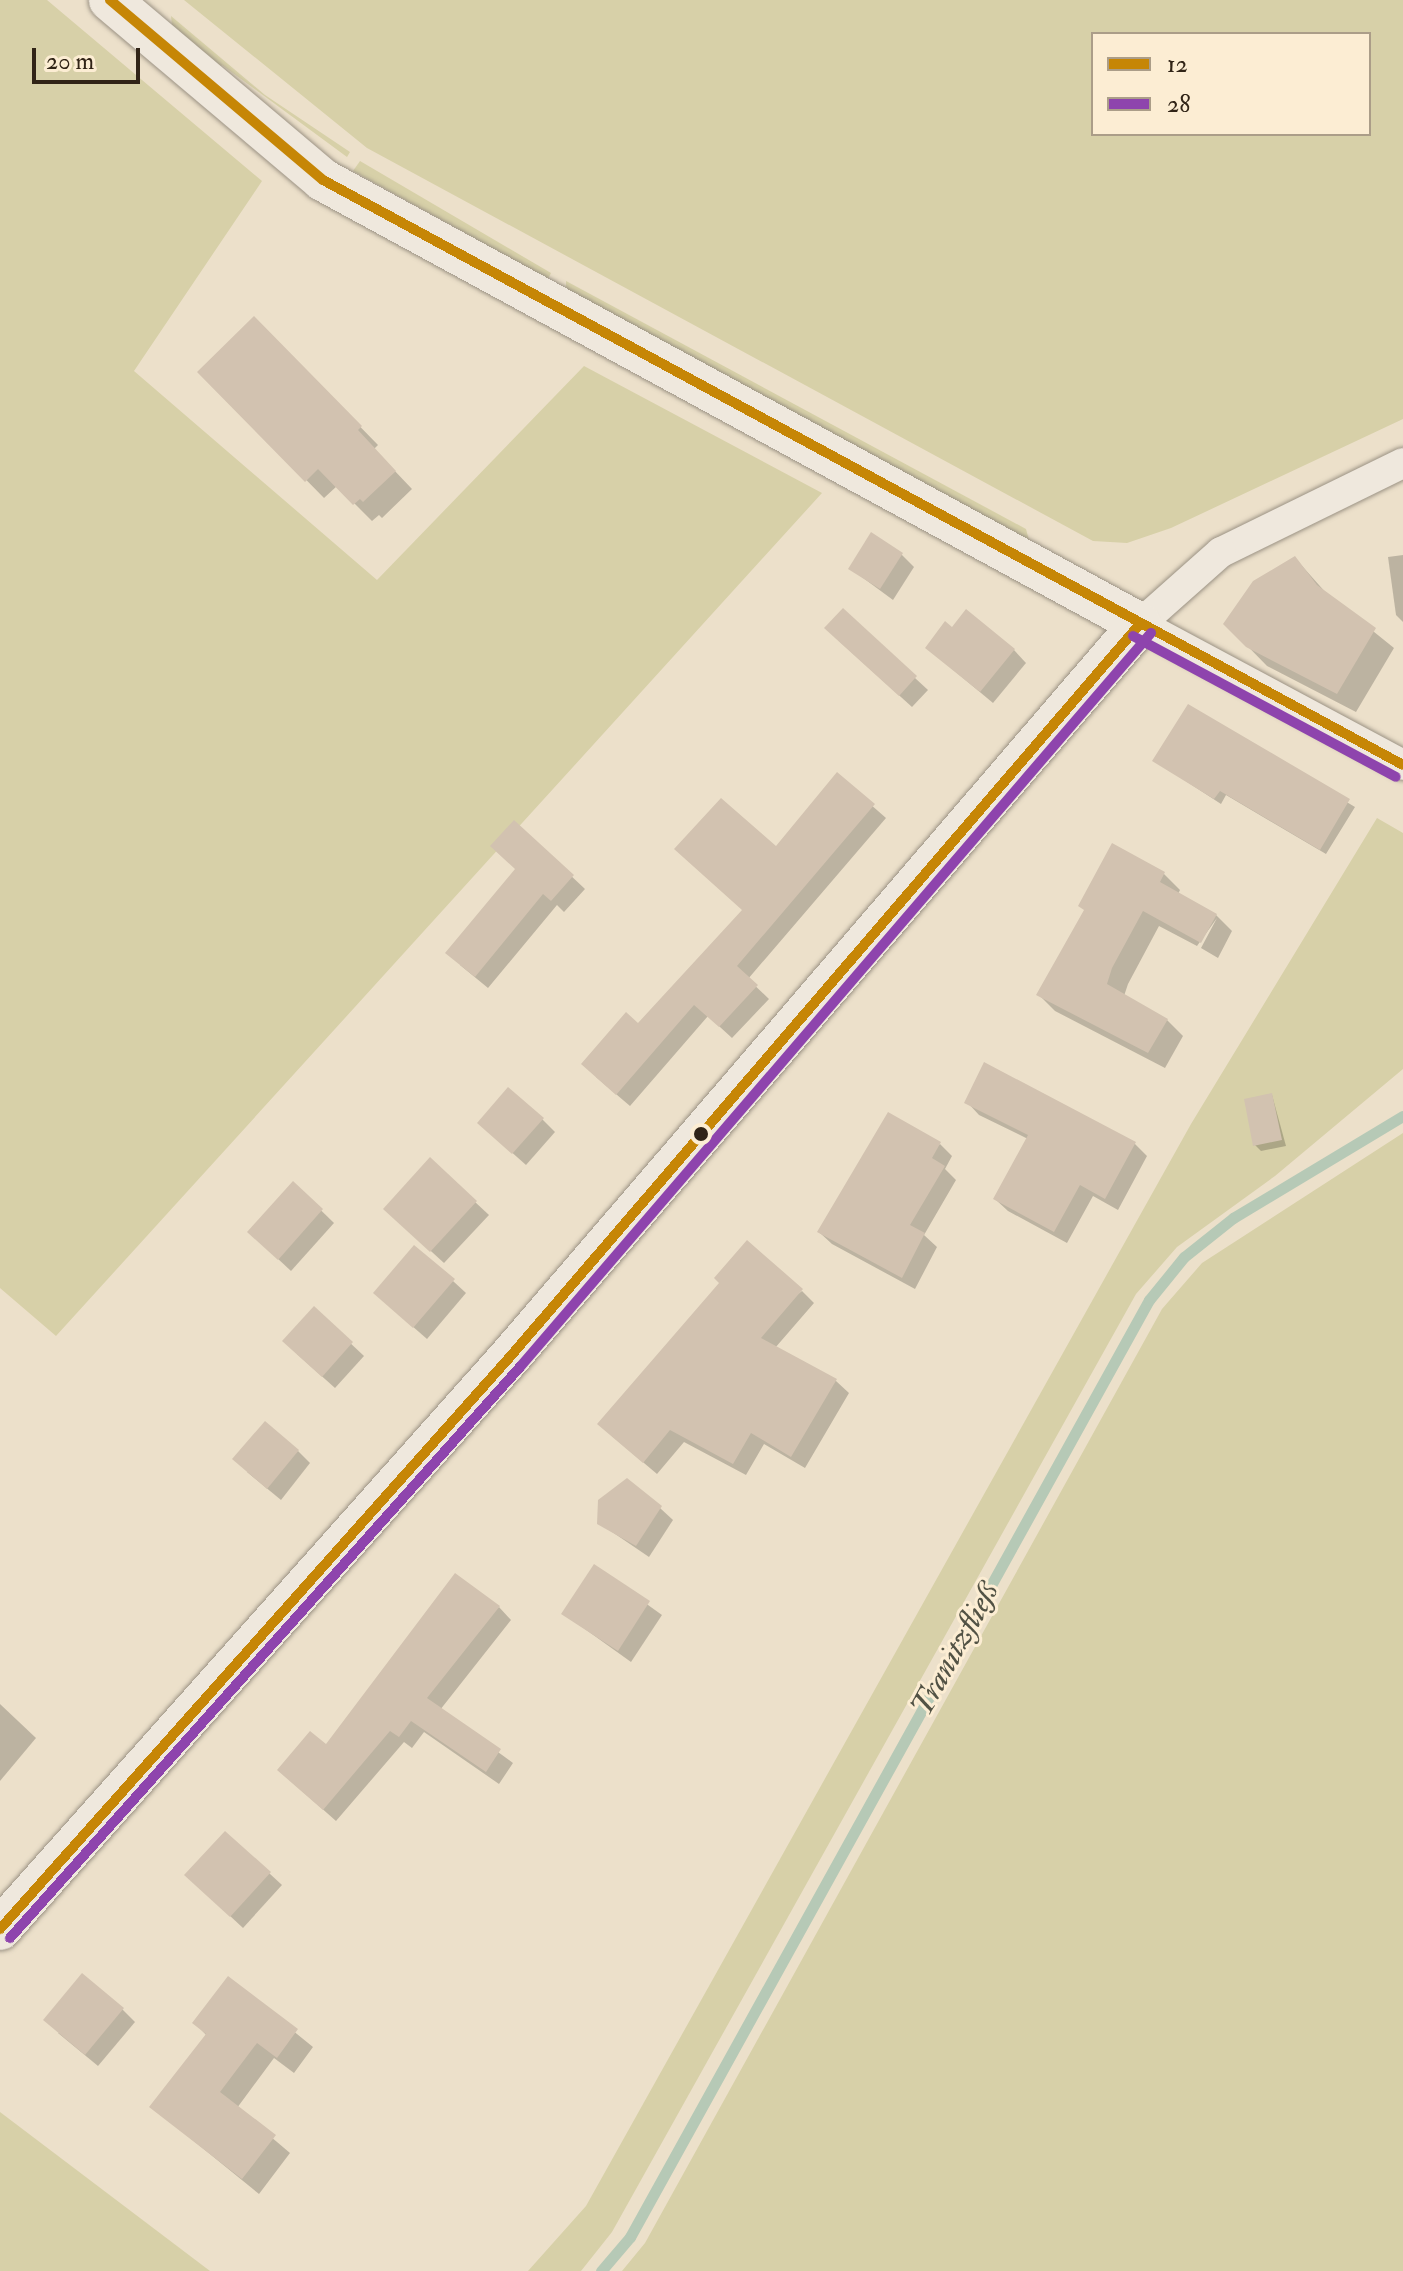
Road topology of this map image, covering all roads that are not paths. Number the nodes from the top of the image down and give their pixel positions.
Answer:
1 (118, 2) edge
2 (1403, 463) edge
3 (1140, 624) junction
4 (1403, 765) edge
5 (0, 1929) edge

1 - 3 street
2 - 3 street
3 - 4 street
3 - 5 street

